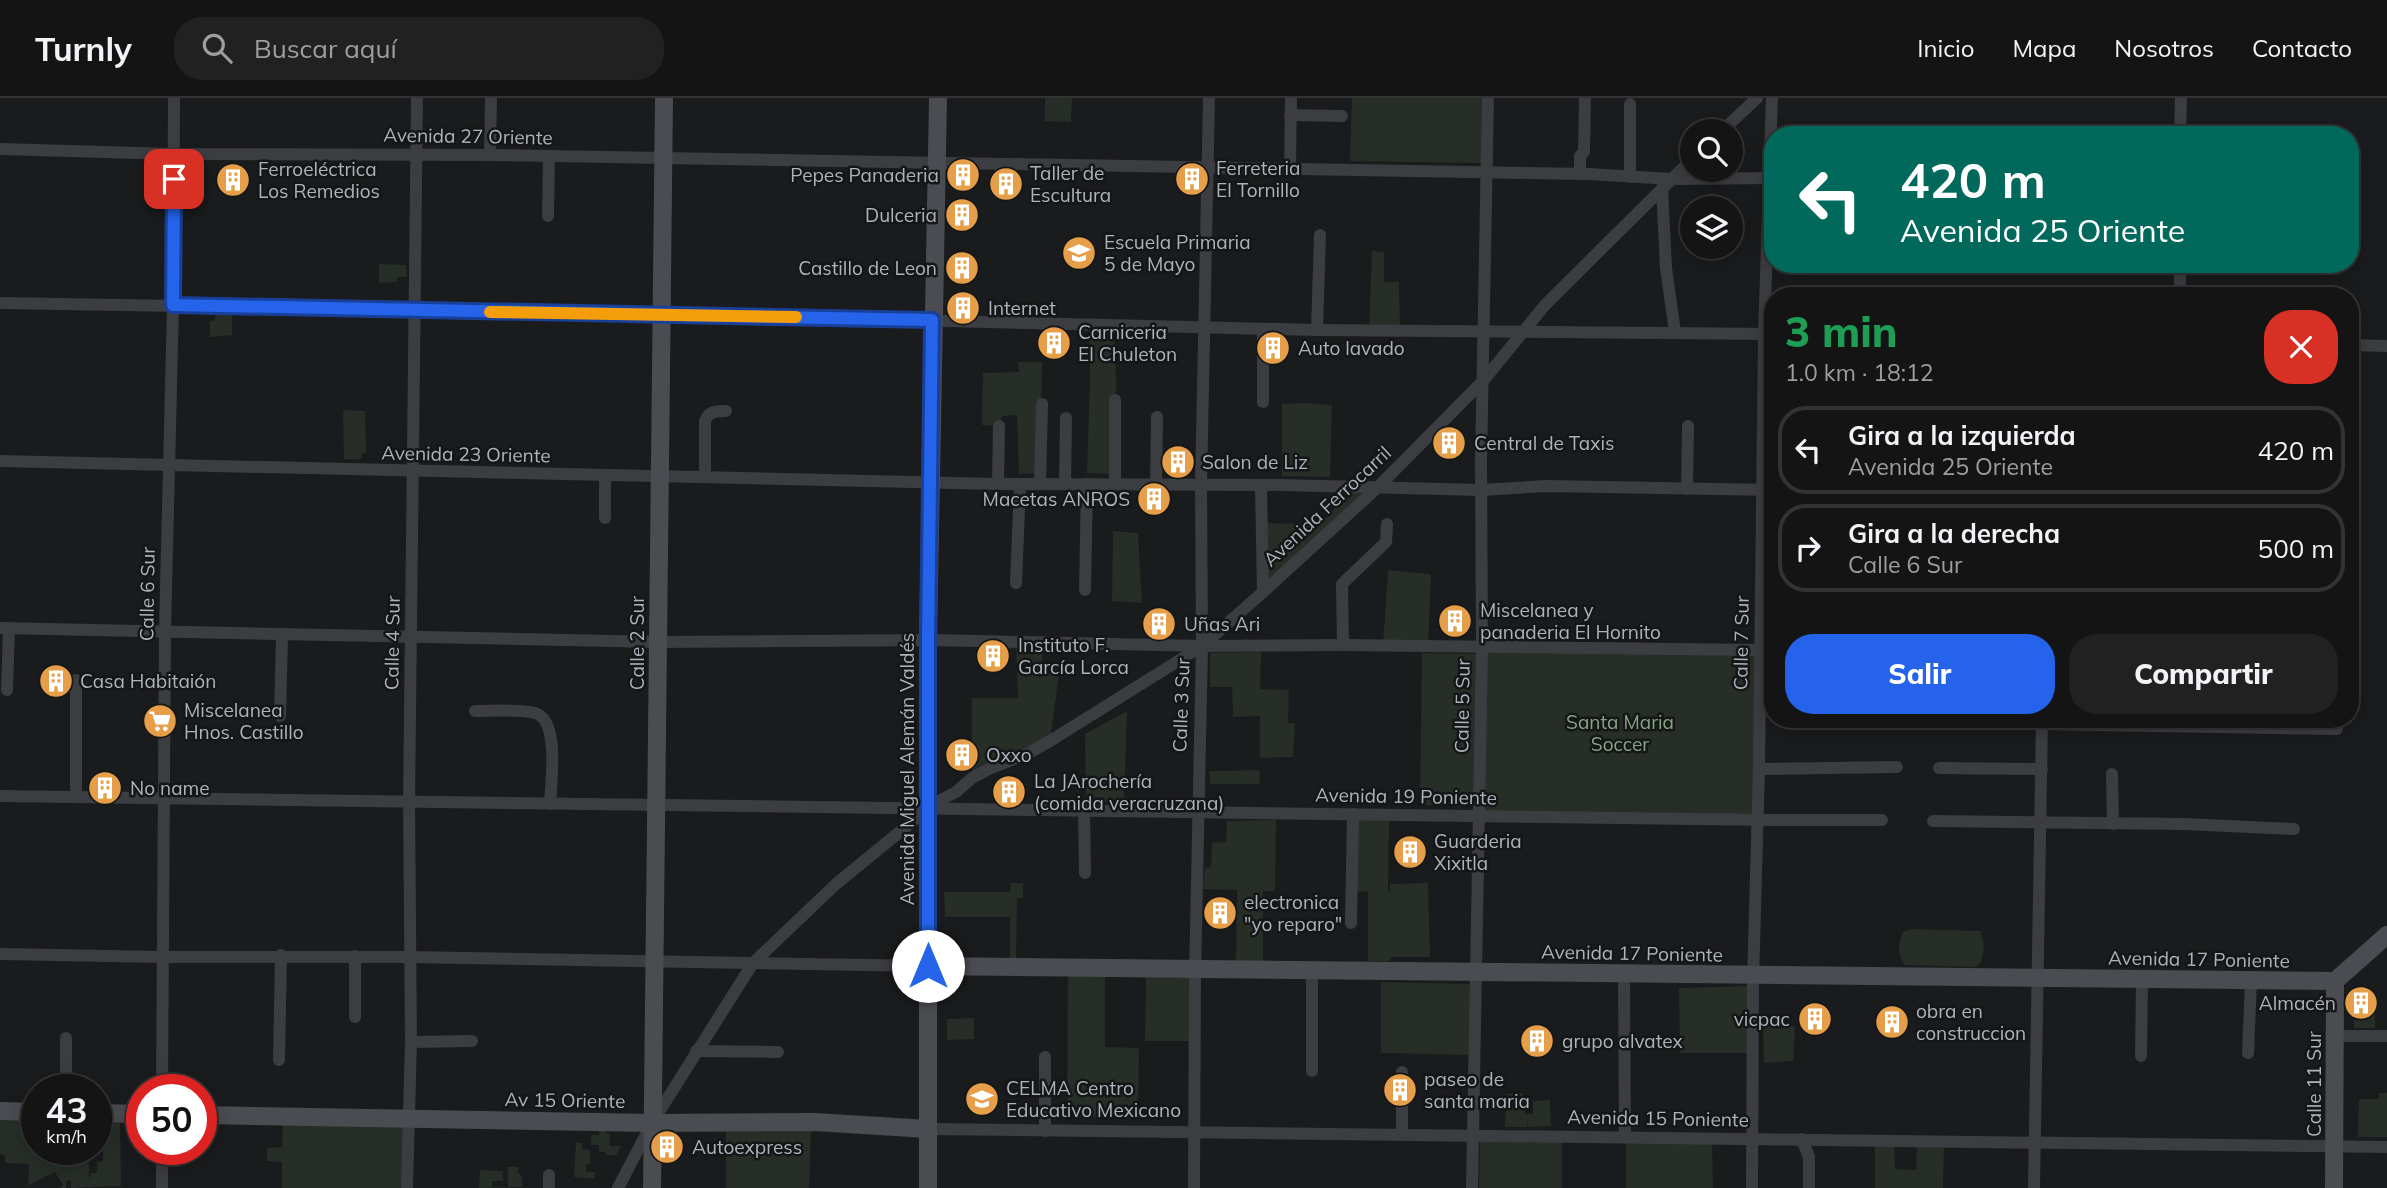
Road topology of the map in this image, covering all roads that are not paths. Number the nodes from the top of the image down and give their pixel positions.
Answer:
1 (174, 98) edge
2 (417, 98) edge
3 (491, 98) edge
4 (664, 98) edge
5 (938, 98) edge
6 (1209, 98) edge
7 (1291, 98) edge
8 (1488, 98) edge
9 (1585, 98) edge
10 (1757, 98) edge
11 (1772, 98) edge
12 (2181, 98) edge
13 (1630, 104) dead end
14 (1290, 115) junction
15 (1342, 116) dead end
16 (1735, 119) edge
17 (1772, 126) edge
18 (2180, 126) edge
19 (0, 149) edge
20 (174, 154) junction
21 (416, 155) junction
22 (490, 155) junction
23 (549, 156) junction
24 (664, 159) junction
25 (936, 163) junction
26 (1208, 168) junction
27 (1290, 170) junction
28 (1680, 171) edge
29 (1486, 173) junction
30 (1584, 174) junction
31 (1630, 177) junction
32 (1764, 178) edge
33 (1667, 183) junction
34 (548, 216) dead end
35 (1320, 235) dead end
36 (0, 303) edge
37 (173, 305) junction
38 (414, 311) junction
39 (663, 314) junction
40 (932, 320) junction
41 (1204, 327) junction
42 (1263, 329) junction
43 (1317, 330) junction
44 (1483, 331) junction
45 (1675, 332) junction
46 (1521, 333) junction
47 (1764, 334) edge
48 (2359, 345) edge
49 (2387, 346) edge
50 (1483, 381) junction
51 (1115, 400) dead end
52 (1264, 402) dead end
53 (1042, 404) dead end
54 (726, 411) dead end
55 (1157, 417) dead end
56 (1066, 418) dead end
57 (999, 426) dead end
58 (1688, 426) dead end
59 (0, 461) edge
60 (170, 466) junction
61 (413, 472) junction
62 (605, 476) junction
63 (705, 477) junction
64 (658, 478) junction
65 (931, 482) junction
66 (998, 484) junction
67 (1020, 484) junction
68 (1040, 484) junction
69 (1065, 484) junction
70 (1087, 484) junction
71 (1115, 484) junction
72 (1156, 485) junction
73 (1201, 485) junction
74 (1261, 485) junction
75 (1377, 488) junction
76 (1687, 488) junction
77 (1481, 490) junction
78 (1764, 490) edge
79 (605, 518) dead end
80 (1387, 524) dead end
81 (1016, 583) dead end
82 (1085, 590) dead end
83 (1263, 592) junction
84 (1764, 611) edge
85 (4, 628) edge
86 (165, 631) junction
87 (282, 636) junction
88 (411, 637) junction
89 (928, 640) junction
90 (658, 642) junction
91 (1343, 645) junction
92 (1202, 646) junction
93 (1482, 646) junction
94 (1760, 650) junction
95 (76, 680) dead end
96 (6, 690) dead end
97 (475, 711) dead end
98 (280, 716) dead end
99 (2042, 728) edge
100 (2295, 728) edge
101 (2337, 729) dead end
102 (1897, 767) dead end
103 (1939, 768) dead end
104 (1759, 769) junction
105 (2042, 769) junction
106 (2112, 774) dead end
107 (0, 796) edge
108 (76, 797) junction
109 (164, 799) junction
110 (409, 802) junction
111 (550, 804) junction
112 (656, 805) junction
113 (929, 808) junction
114 (1084, 810) junction
115 (1197, 812) junction
116 (1353, 814) junction
117 (1480, 816) junction
118 (1758, 820) junction
119 (1882, 820) dead end
120 (1933, 821) dead end
121 (2041, 823) junction
122 (2113, 824) junction
123 (2294, 830) dead end
124 (1085, 873) dead end
125 (1351, 923) dead end
126 (2387, 935) edge
127 (0, 954) edge
128 (281, 955) junction
129 (355, 956) junction
130 (164, 957) junction
131 (408, 957) junction
132 (655, 961) junction
133 (753, 963) junction
134 (928, 966) junction
135 (1195, 969) junction
136 (1312, 970) junction
137 (1475, 972) junction
138 (1624, 974) junction
139 (1753, 975) junction
140 (2037, 978) junction
141 (2142, 979) junction
142 (2251, 980) junction
143 (2335, 981) junction
144 (355, 1017) dead end
145 (2335, 1036) junction
146 (2387, 1036) edge
147 (66, 1038) dead end
148 (472, 1041) dead end
149 (411, 1042) junction
150 (696, 1051) junction
151 (778, 1052) dead end
152 (2248, 1053) dead end
153 (2141, 1056) dead end
154 (1045, 1057) dead end
155 (279, 1060) dead end
156 (1312, 1071) dead end
157 (1402, 1072) dead end
158 (66, 1074) edge
159 (162, 1074) edge
160 (0, 1111) edge
161 (21, 1112) edge
162 (217, 1115) edge
163 (408, 1118) junction
164 (652, 1123) junction
165 (928, 1129) junction
166 (1045, 1130) junction
167 (1195, 1133) junction
168 (1402, 1135) junction
169 (1473, 1136) junction
170 (1625, 1137) junction
171 (1753, 1139) junction
172 (1802, 1139) junction
173 (1817, 1139) junction
174 (2035, 1142) junction
175 (2335, 1146) junction
176 (2387, 1147) edge
177 (1809, 1157) junction
178 (162, 1165) edge
179 (162, 1188) edge
180 (407, 1188) edge
181 (618, 1188) edge
182 (652, 1188) edge
183 (928, 1188) edge
184 (1194, 1188) edge
185 (1472, 1188) edge
186 (1752, 1188) edge
187 (1808, 1188) edge
188 (2034, 1188) edge
189 (2334, 1188) edge

1 - 20 street, Calle 6 Sur
2 - 21 street, Calle 4 Sur
3 - 22 street
4 - 24 main road, Calle 2 Sur
5 - 25 main road, Avenida Miguel Alemán Valdés
6 - 26 street, Calle 3 Sur
7 - 14 street
8 - 29 street, Calle 5 Sur
9 - 30 street
10 - 16 street
11 - 17 street, Calle 7 Sur
12 - 18 street
13 - 31 street
14 - 15 street
14 - 27 street
19 - 20 street, Avenida 27 Oriente
20 - 21 street, Avenida 27 Oriente
20 - 37 street, Calle 6 Sur
21 - 22 street, Avenida 27 Oriente
21 - 38 street, Calle 4 Sur
22 - 23 street, Avenida 27 Oriente
23 - 24 street, Avenida 27 Oriente
23 - 34 street
24 - 25 street, Avenida 27 Oriente
24 - 39 main road, Calle 2 Sur
25 - 26 street, Avenida 27 Oriente
25 - 40 main road, Avenida Miguel Alemán Valdés
26 - 27 street, Avenida 27 Oriente
26 - 41 street, Calle 3 Sur
27 - 29 street, Avenida 27 Oriente
28 - 33 street, Avenida Ferrocarril
29 - 30 street, Avenida 27 Oriente
29 - 44 street, Calle 5 Sur
30 - 31 street, Avenida 27 Oriente
31 - 33 street, Avenida 27 Oriente
32 - 33 street, Avenida 27 Oriente
33 - 45 street
33 - 46 street, Avenida Ferrocarril
35 - 43 street
36 - 37 street
37 - 38 street
37 - 60 street, Calle 6 Sur
38 - 39 street
38 - 61 street, Calle 4 Sur
39 - 40 street
39 - 64 main road, Calle 2 Sur
40 - 41 street
40 - 65 main road, Avenida Miguel Alemán Valdés
41 - 42 street
41 - 73 street, Calle 3 Sur
42 - 43 street
42 - 52 street
43 - 44 street
44 - 46 street
44 - 50 street, Calle 5 Sur
45 - 46 street
45 - 47 street
46 - 50 street, Avenida Ferrocarril
48 - 49 street
50 - 75 street, Avenida Ferrocarril
50 - 77 street, Calle 5 Sur
51 - 71 street
53 - 68 street
54 - 63 street
55 - 72 street
56 - 69 street
57 - 66 street
58 - 76 street
59 - 60 street, Avenida 23 Oriente
60 - 61 street, Avenida 23 Oriente
60 - 86 street, Calle 6 Sur
61 - 62 street, Avenida 23 Oriente
61 - 88 street, Calle 4 Sur
62 - 64 street, Avenida 23 Oriente
62 - 79 street
63 - 64 street, Avenida 23 Oriente
63 - 65 street, Avenida 23 Oriente
64 - 90 main road, Calle 2 Sur
65 - 66 street, Avenida 23 Oriente
65 - 89 main road, Avenida Miguel Alemán Valdés
66 - 67 street, Avenida 23 Oriente
67 - 68 street, Avenida 23 Oriente
67 - 81 street
68 - 69 street, Avenida 23 Oriente
69 - 70 street, Avenida 23 Oriente
70 - 71 street, Avenida 23 Oriente
70 - 82 street
71 - 72 street, Avenida 23 Oriente
72 - 73 street, Avenida 23 Oriente
73 - 74 street, Avenida 23 Oriente
73 - 92 street, Calle 3 Sur
74 - 75 street, Avenida 23 Oriente
74 - 83 street
75 - 77 street, Avenida 23 Oriente
75 - 83 street, Avenida Ferrocarril
76 - 77 street, Avenida 23 Oriente
76 - 78 street, Avenida 23 Oriente
77 - 93 street, Calle 5 Sur
80 - 91 street
83 - 92 street, Avenida Ferrocarril
84 - 94 street, Calle 7 Sur
85 - 86 street
85 - 96 street
86 - 87 street
86 - 109 street, Calle 6 Sur
87 - 88 street
87 - 98 street
88 - 90 street
88 - 110 street, Calle 4 Sur
89 - 90 street
89 - 92 street
89 - 113 main road, Avenida Miguel Alemán Valdés
90 - 112 main road, Calle 2 Sur
91 - 92 street
91 - 93 street
92 - 113 street, Avenida Ferrocarril
92 - 115 street, Calle 3 Sur
93 - 94 street
93 - 117 street, Calle 5 Sur
94 - 104 street, Calle 7 Sur
95 - 108 street
97 - 111 street
99 - 105 street
100 - 101 street
102 - 104 street
103 - 105 street
104 - 118 street, Calle 7 Sur
105 - 121 street
106 - 122 street
107 - 108 street, Avenida 19 Poniente
108 - 109 street, Avenida 19 Poniente
109 - 110 street, Avenida 19 Poniente
109 - 130 street, Calle 6 Sur
110 - 111 street, Avenida 19 Poniente
110 - 131 street, Calle 4 Sur
111 - 112 street, Avenida 19 Poniente
112 - 113 street, Avenida 19 Poniente
112 - 132 main road, Calle 2 Sur
113 - 114 street, Avenida 19 Poniente
113 - 133 street, Avenida Ferrocarril
113 - 134 main road, Avenida Miguel Alemán Valdés
114 - 115 street, Avenida 19 Poniente
114 - 124 street
115 - 116 street, Avenida 19 Poniente
115 - 135 street, Calle 3 Sur
116 - 117 street, Avenida 19 Poniente
116 - 125 street
117 - 118 street, Avenida 19 Poniente
117 - 137 street, Calle 5 Sur
118 - 119 street, Avenida 19 Poniente
118 - 139 street, Calle 7 Sur
120 - 121 street
121 - 122 street
121 - 140 street
122 - 123 street
126 - 143 main road
127 - 130 street
128 - 129 street
128 - 130 street
128 - 155 street
129 - 131 street
129 - 144 street
130 - 159 street, Calle 6 Sur
131 - 132 street
131 - 149 street, Calle 4 Sur
132 - 133 street
132 - 164 main road, Calle 2 Sur
133 - 134 street
133 - 150 street, Avenida Ferrocarril
134 - 135 main road, Avenida 17 Poniente
134 - 165 main road, Avenida Miguel Alemán Valdés
135 - 136 main road, Avenida 17 Poniente
135 - 167 street, Calle 3 Sur
136 - 137 main road, Avenida 17 Poniente
136 - 156 street
137 - 138 main road, Avenida 17 Poniente
137 - 169 street, Calle 5 Sur
138 - 139 main road, Avenida 17 Poniente
138 - 170 street
139 - 140 main road, Avenida 17 Poniente
139 - 171 street, Calle 7 Sur
140 - 141 main road, Avenida 17 Poniente
140 - 174 street
141 - 142 main road, Avenida 17 Poniente
141 - 153 street
142 - 143 main road, Avenida 17 Poniente
142 - 152 street
143 - 145 main road, Calle 11 Sur
145 - 146 street
145 - 175 main road, Calle 11 Sur
147 - 158 street
148 - 149 street
149 - 163 street, Calle 4 Sur
150 - 151 street
150 - 164 street, Avenida Ferrocarril
154 - 166 street
157 - 168 street
160 - 161 main road
162 - 163 main road, Av 15 Oriente
163 - 164 main road, Av 15 Oriente
163 - 180 street, Calle 4 Sur
164 - 165 main road, Av 15 Oriente
164 - 181 street, Avenida Ferrocarril
164 - 182 main road, Calle 2 Sur
165 - 166 street, Avenida 15 Poniente
165 - 183 main road, Avenida Miguel Alemán Valdés
166 - 167 street, Avenida 15 Poniente
167 - 168 street, Avenida 15 Poniente
167 - 184 street, Calle 3 Sur
168 - 169 street, Avenida 15 Poniente
169 - 170 street, Avenida 15 Poniente
169 - 185 street, Calle 5 Sur
170 - 171 street, Avenida 15 Poniente
171 - 172 street, Avenida 15 Poniente
171 - 186 street, Calle 7 Sur
172 - 173 street, Avenida 15 Poniente
172 - 177 street
173 - 174 street, Avenida 15 Poniente
173 - 177 street
174 - 175 street, Avenida 15 Poniente
174 - 188 street
175 - 176 street, Avenida 15 Poniente
175 - 189 main road, Calle 11 Sur
177 - 187 street
178 - 179 street

